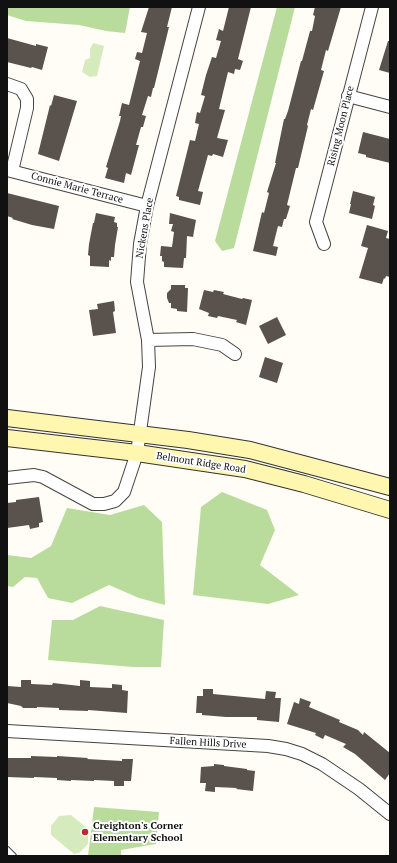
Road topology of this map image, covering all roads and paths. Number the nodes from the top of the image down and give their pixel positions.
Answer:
1 (199, 7) edge
2 (372, 7) edge
3 (7, 84) edge
4 (348, 96) junction
5 (390, 107) edge
6 (9, 170) edge
7 (147, 206) junction
8 (324, 244) dead end
9 (148, 340) junction
10 (235, 354) dead end
11 (7, 418) edge
12 (141, 434) junction
13 (7, 438) edge
14 (137, 453) junction
15 (7, 478) edge
16 (390, 487) edge
17 (390, 510) edge
18 (7, 731) edge
19 (390, 814) edge
20 (7, 850) edge
21 (13, 856) edge

1 - 7 street, Nickens Place
2 - 4 street, Rising Moon Place
3 - 6 street
4 - 5 street
4 - 8 street, Rising Moon Place
6 - 7 street, Connie Marie Terrace
7 - 9 street, Nickens Place
9 - 10 street
9 - 12 street, Nickens Place
11 - 12 main road, Belmont Ridge Road
12 - 14 street, Nickens Place
12 - 16 main road, Belmont Ridge Road
13 - 14 main road, Belmont Ridge Road
14 - 15 street, Nickens Place
14 - 17 main road, Belmont Ridge Road
18 - 19 street, Fallen Hills Drive
20 - 21 lane

